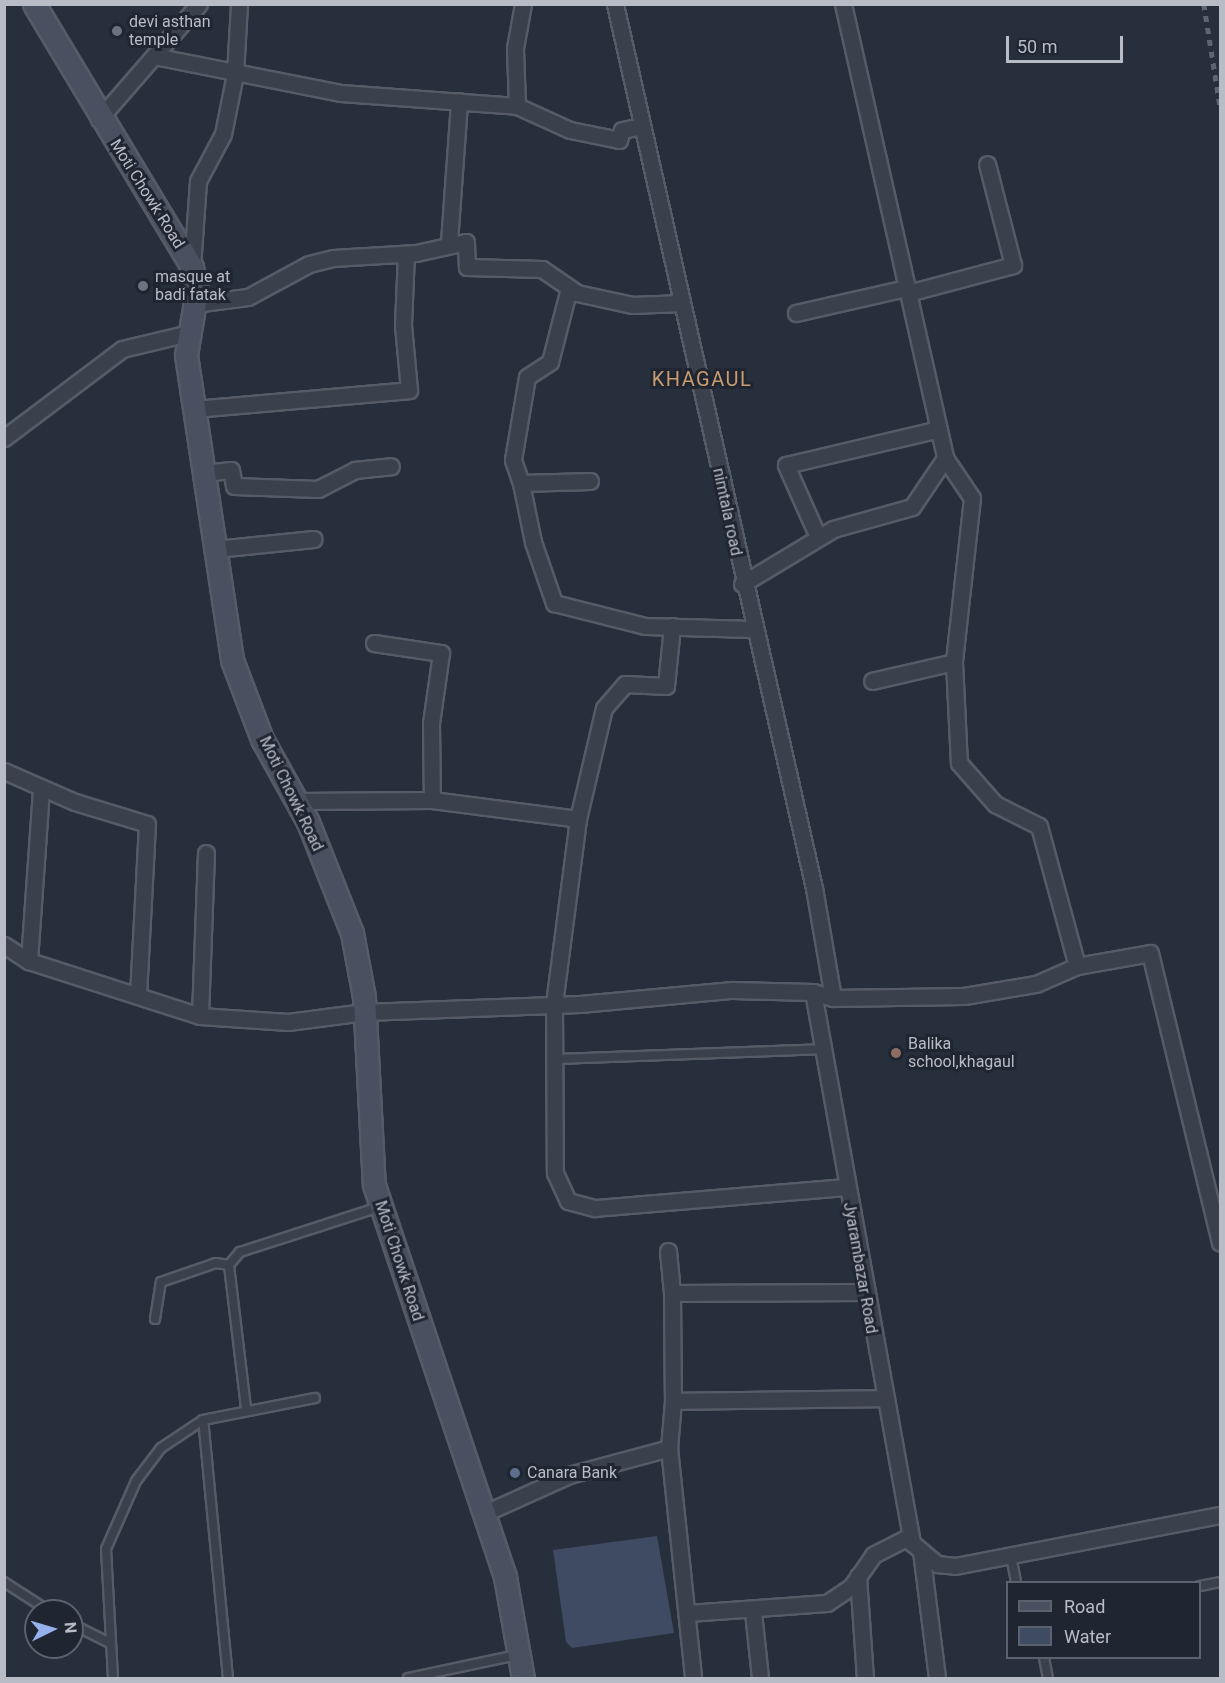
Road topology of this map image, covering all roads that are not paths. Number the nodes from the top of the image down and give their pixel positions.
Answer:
1 (34, 4) edge
2 (199, 4) edge
3 (239, 4) edge
4 (523, 4) edge
5 (615, 4) edge
6 (843, 4) edge
7 (154, 56) junction
8 (235, 74) junction
9 (459, 101) junction
10 (517, 106) junction
11 (99, 119) junction
12 (642, 126) junction
13 (987, 164) dead end
14 (449, 242) junction
15 (406, 254) junction
16 (192, 267) junction
17 (569, 288) junction
18 (907, 290) junction
19 (682, 303) junction
20 (194, 304) junction
21 (796, 313) dead end
22 (189, 333) junction
23 (193, 409) junction
24 (939, 429) junction
25 (4, 438) edge
26 (945, 458) junction
27 (391, 466) dead end
28 (203, 472) junction
29 (590, 481) dead end
30 (521, 483) junction
31 (818, 537) junction
32 (313, 539) dead end
33 (216, 549) junction
34 (742, 584) junction
35 (672, 626) junction
36 (752, 629) junction
37 (374, 643) dead end
38 (954, 662) junction
39 (872, 681) dead end
40 (4, 771) edge
41 (41, 788) junction
42 (432, 800) junction
43 (296, 801) junction
44 (578, 819) junction
45 (206, 853) dead end
46 (4, 945) edge
47 (29, 960) junction
48 (1077, 966) junction
49 (813, 992) junction
50 (138, 996) junction
51 (833, 998) junction
52 (554, 1005) junction
53 (364, 1012) junction
54 (200, 1016) junction
55 (823, 1049) junction
56 (554, 1059) junction
57 (847, 1188) junction
58 (381, 1207) junction
59 (1221, 1243) edge
60 (668, 1251) dead end
61 (229, 1265) junction
62 (864, 1292) junction
63 (672, 1293) junction
64 (155, 1319) dead end
65 (315, 1398) dead end
66 (884, 1398) junction
67 (673, 1401) junction
68 (246, 1408) junction
69 (203, 1420) junction
70 (669, 1448) junction
71 (485, 1513) junction
72 (1221, 1515) edge
73 (914, 1543) junction
74 (1011, 1556) junction
75 (858, 1576) junction
76 (1016, 1581) edge
77 (4, 1582) edge
78 (1221, 1582) edge
79 (1201, 1586) edge
80 (30, 1599) edge
81 (753, 1612) junction
82 (688, 1613) junction
83 (84, 1630) edge
84 (110, 1643) junction
85 (517, 1655) junction
86 (1044, 1659) edge
87 (113, 1678) edge
88 (228, 1678) edge
89 (408, 1678) edge
90 (523, 1678) edge
91 (693, 1678) edge
92 (760, 1678) edge
93 (865, 1678) edge
94 (936, 1678) edge
95 (1048, 1678) edge

1 - 11 street, Moti Chowk Road
2 - 7 street
3 - 8 street
4 - 10 street
5 - 12 street, nimtala road
6 - 18 street
7 - 8 street
7 - 11 street
8 - 9 street
8 - 16 street
9 - 10 street
9 - 14 street
10 - 12 street
11 - 16 street, Moti Chowk Road
12 - 19 street, nimtala road
13 - 18 street
14 - 15 street
14 - 17 street
15 - 20 street
15 - 23 street
16 - 20 street, Moti Chowk Road
17 - 19 street
17 - 30 street
18 - 21 street
18 - 24 street
19 - 34 street, nimtala road
20 - 22 street, Moti Chowk Road
22 - 23 street, Moti Chowk Road
22 - 25 street
23 - 28 street, Moti Chowk Road
24 - 26 street
24 - 31 street
26 - 31 street
26 - 38 street
27 - 28 street
28 - 33 street, Moti Chowk Road
29 - 30 street
30 - 35 street
31 - 34 street
32 - 33 street
33 - 43 street, Moti Chowk Road
34 - 36 street, nimtala road
35 - 36 street
35 - 44 street
36 - 51 street, nimtala road
37 - 42 street
38 - 39 street
38 - 48 street
40 - 41 street
41 - 47 street
41 - 50 street
42 - 43 street
42 - 44 street
43 - 53 street, Moti Chowk Road
44 - 52 street
45 - 54 street
46 - 47 street
47 - 50 street
48 - 51 street
48 - 59 street
49 - 51 street
49 - 52 street
49 - 55 street, Jyarambazar Road
50 - 54 street
52 - 53 street
52 - 56 street
53 - 54 street
53 - 58 street, Moti Chowk Road
55 - 56 lane
55 - 57 street, Jyarambazar Road
56 - 57 street
57 - 62 street, Jyarambazar Road
58 - 61 lane
58 - 71 street, Moti Chowk Road
60 - 63 street
61 - 64 lane
61 - 68 lane
62 - 63 street
62 - 66 street, Jyarambazar Road
63 - 67 street
65 - 68 lane
66 - 67 street
66 - 73 street, Jyarambazar Road
67 - 70 street
68 - 69 lane
69 - 84 lane
69 - 88 lane
70 - 71 street
70 - 82 street
71 - 85 street, Moti Chowk Road
72 - 74 street
73 - 74 street
73 - 75 street
73 - 94 street, Jyarambazar Road
74 - 76 lane
75 - 81 street
75 - 93 street
77 - 80 lane
78 - 79 lane
81 - 82 street
81 - 92 street
82 - 91 street
83 - 84 lane
84 - 87 lane
85 - 89 lane
85 - 90 street, Moti Chowk Road
86 - 95 lane

